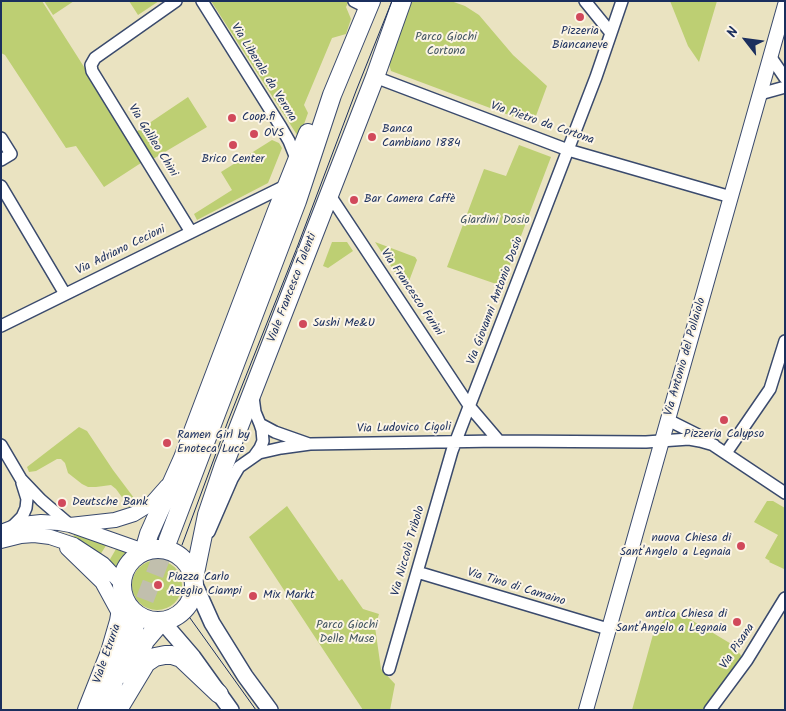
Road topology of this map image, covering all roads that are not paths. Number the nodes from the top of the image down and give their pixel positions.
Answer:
1 (176, 1) edge
2 (202, 1) edge
3 (402, 1) edge
4 (586, 1) edge
5 (622, 1) edge
6 (364, 3) edge
7 (785, 4) edge
8 (611, 33) junction
9 (770, 56) junction
10 (375, 77) junction
11 (785, 78) edge
12 (785, 87) edge
13 (760, 94) junction
14 (332, 95) junction
15 (1, 138) edge
16 (568, 150) junction
17 (6, 157) edge
18 (297, 161) junction
19 (287, 185) junction
20 (1, 186) edge
21 (329, 194) junction
22 (731, 197) junction
23 (254, 201) junction
24 (276, 213) junction
25 (191, 232) junction
26 (65, 294) junction
27 (1, 326) edge
28 (785, 341) edge
29 (252, 391) junction
30 (470, 407) junction
31 (668, 420) junction
32 (260, 424) junction
33 (191, 435) junction
34 (499, 441) junction
35 (456, 442) junction
36 (661, 442) junction
37 (310, 444) junction
38 (1, 445) edge
39 (714, 445) junction
40 (726, 453) junction
41 (255, 455) junction
42 (21, 479) junction
43 (785, 493) edge
44 (70, 526) junction
45 (7, 529) edge
46 (59, 540) junction
47 (168, 540) tunnel mouth
48 (1, 541) edge
49 (201, 547) junction
50 (144, 551) junction
51 (417, 572) junction
52 (194, 581) junction
53 (122, 590) junction
54 (785, 598) edge
55 (120, 615) junction
56 (162, 621) junction
57 (135, 626) tunnel mouth
58 (608, 629) junction
59 (389, 669) dead end
60 (219, 694) junction
61 (113, 709) edge
62 (87, 710) edge
63 (230, 710) edge
64 (270, 710) edge
65 (586, 710) edge
66 (710, 710) edge

1 - 25 street, Via Galileo Chini
2 - 18 street, Via Liberale da Verona
3 - 10 main road, Viale Francesco Talenti
4 - 8 street
5 - 8 street, Via Giovanni Antonio Dosio
6 - 14 main road
7 - 9 street, Via Antonio del Pollaiolo
8 - 16 street, Via Giovanni Antonio Dosio
9 - 11 street
9 - 13 street, Via Antonio del Pollaiolo
10 - 16 street, Via Pietro da Cortona
10 - 21 main road, Viale Francesco Talenti
12 - 13 street
13 - 22 street, Via Antonio del Pollaiolo
14 - 18 main road
14 - 47 main road
15 - 17 street
16 - 22 street, Via Pietro da Cortona
16 - 30 street, Via Giovanni Antonio Dosio
18 - 19 main road
19 - 23 street, Via Adriano Cecioni
19 - 24 main road
20 - 26 street
21 - 29 main road, Viale Francesco Talenti
21 - 30 street, Via Francesco Furini
22 - 31 street, Via Antonio del Pollaiolo
23 - 24 street
23 - 25 street, Via Adriano Cecioni
24 - 33 main road
25 - 26 street, Via Adriano Cecioni
26 - 27 street, Via Adriano Cecioni
28 - 40 street
29 - 32 street
29 - 49 main road, Viale Francesco Talenti
30 - 34 street
30 - 35 street, Via Giovanni Antonio Dosio
31 - 36 street, Via Antonio del Pollaiolo
31 - 39 street
32 - 37 street, Via Ludovico Cigoli
32 - 41 street
33 - 44 street
33 - 50 main road
34 - 35 street, Via Ludovico Cigoli
34 - 36 street, Via Ludovico Cigoli
35 - 37 street, Via Ludovico Cigoli
35 - 51 street, Via Niccolò Tribolo
36 - 39 street, Via Ludovico Cigoli
36 - 58 street, Via Antonio del Pollaiolo
37 - 41 street, Via Ludovico Cigoli
38 - 42 street
39 - 40 street
40 - 43 street
41 - 49 street, Via Ludovico Cigoli
42 - 44 street
42 - 45 street
44 - 45 street
44 - 50 street
46 - 48 street
46 - 53 street
46 - 55 street
49 - 52 main road, Viale Francesco Talenti
50 - 52 main road
50 - 53 main road
51 - 58 street, Via Tino di Camaino
51 - 59 street, Via Niccolò Tribolo
52 - 56 main road
52 - 64 main road
53 - 55 main road, Viale Etruria
53 - 56 main road
54 - 66 street, Via Pisana
55 - 62 main road, Viale Etruria
56 - 60 main road
56 - 61 main road
57 - 61 main road, Viale Etruria
58 - 65 street, Via Antonio del Pollaiolo
60 - 61 main road
60 - 63 main road

